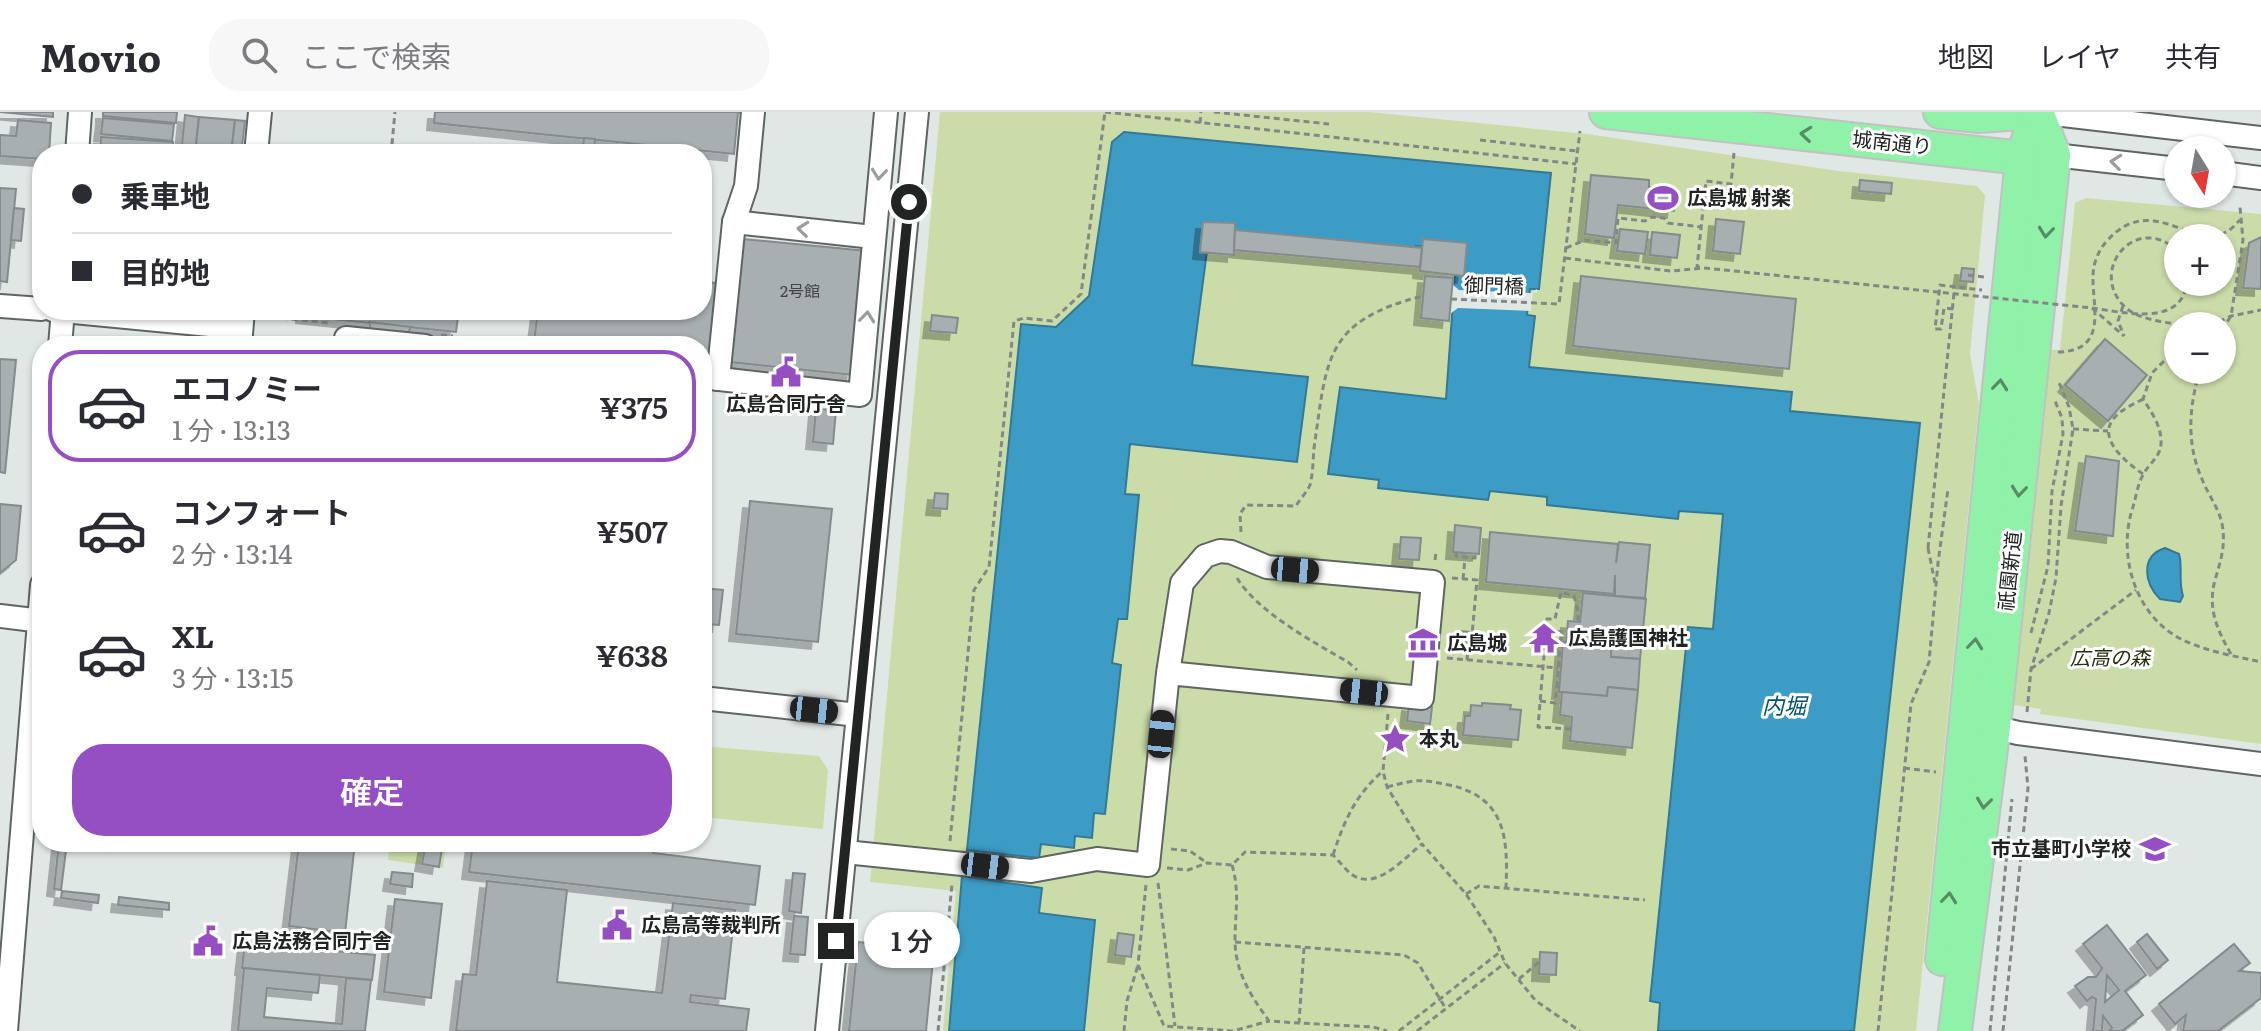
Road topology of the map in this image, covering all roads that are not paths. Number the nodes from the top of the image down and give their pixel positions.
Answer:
1 (80, 112) edge
2 (260, 112) edge
3 (753, 112) edge
4 (886, 112) edge
5 (917, 112) edge
6 (1606, 112) edge
7 (1940, 112) edge
8 (2037, 112) edge
9 (2261, 138) edge
10 (78, 144) edge
11 (257, 144) edge
12 (2054, 155) junction
13 (2022, 158) junction
14 (2164, 167) edge
15 (2236, 175) edge
16 (2261, 178) edge
17 (734, 222) junction
18 (873, 237) junction
19 (0, 306) edge
20 (32, 308) edge
21 (162, 320) edge
22 (241, 328) edge
23 (712, 365) edge
24 (712, 378) edge
25 (0, 616) edge
26 (32, 620) edge
27 (1168, 673) junction
28 (712, 699) edge
29 (858, 715) junction
30 (32, 720) edge
31 (1980, 724) junction
32 (2261, 764) edge
33 (845, 852) junction
34 (5, 1017) edge
35 (827, 1031) edge
36 (1935, 1031) edge
37 (1955, 1031) edge

1 - 10 street
2 - 11 street
3 - 17 street
4 -> 18 street
5 - 29 street
13 -> 6 highway, 城南通り
7 - 8 highway, 城南通り
8 - 9 street
8 - 12 highway, 祇園新道
8 - 13 highway, 祇園新道
12 - 13 highway, 城南通り
14 -> 12 street, 城南通り
12 -> 31 highway, 祇園新道
31 -> 13 highway, 祇園新道
15 - 16 street
18 -> 17 street
17 - 23 street
24 -> 18 street
19 - 20 street
21 - 22 street
25 - 26 street
27 - 27 street
27 - 33 street
28 - 29 street
29 - 33 street
30 - 34 street
31 - 32 street
36 -> 31 highway, 祇園新道
31 -> 37 highway, 祇園新道
33 - 35 street

